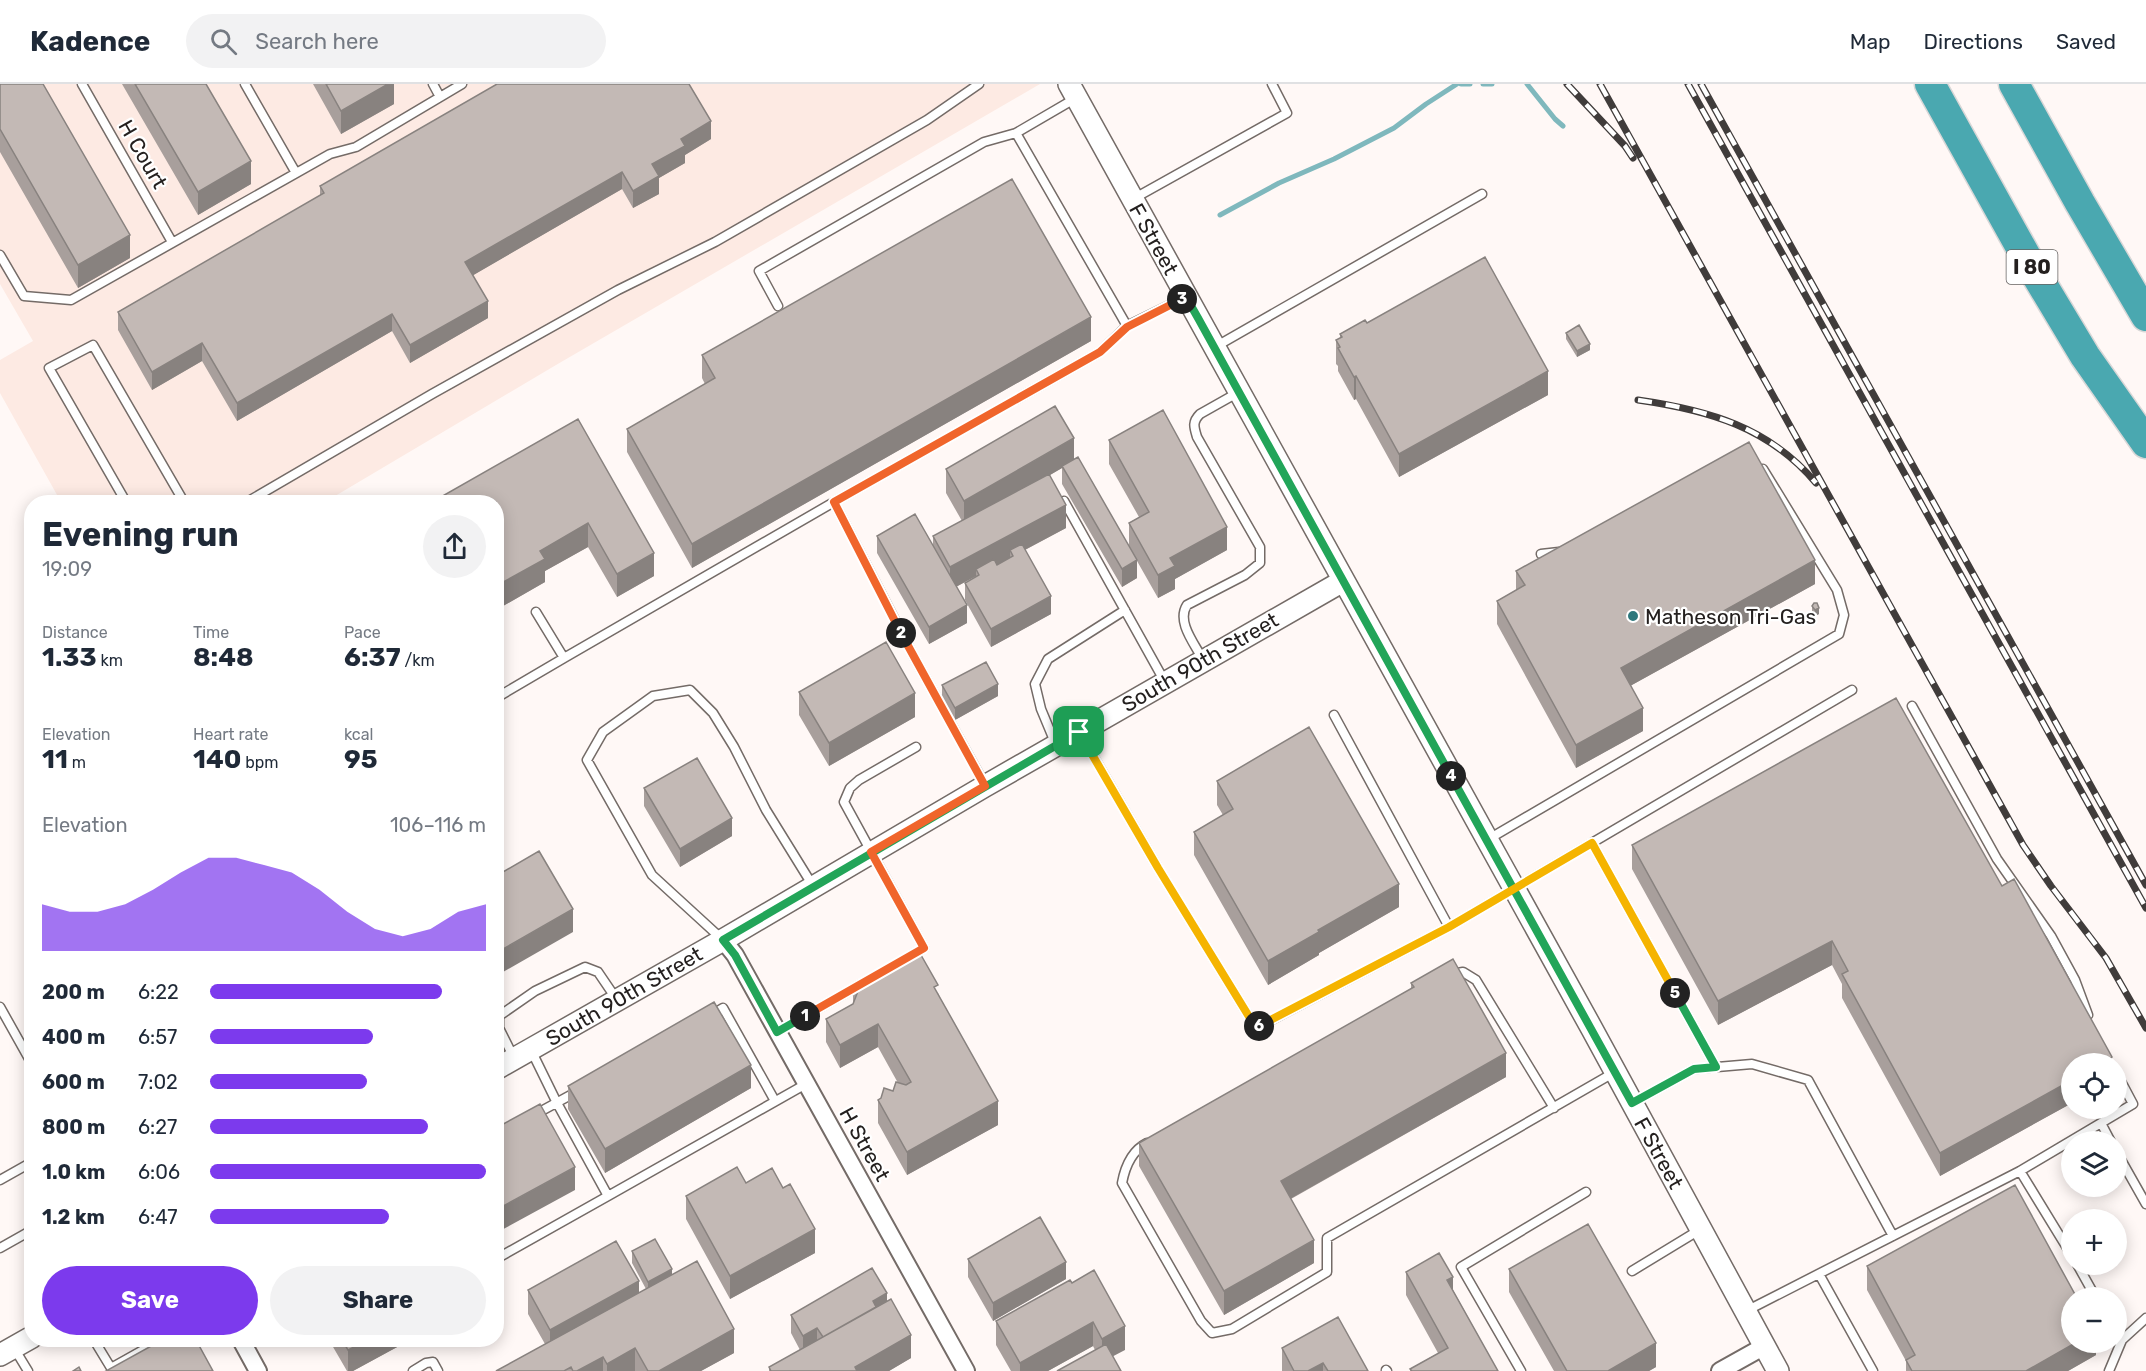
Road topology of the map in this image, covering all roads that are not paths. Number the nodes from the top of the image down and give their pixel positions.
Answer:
1 (82, 84) edge
2 (245, 84) edge
3 (433, 84) edge
4 (462, 84) edge
5 (979, 84) edge
6 (1272, 84) edge
7 (1929, 84) edge
8 (2014, 84) edge
9 (1073, 91) edge
10 (440, 97) junction
11 (1016, 133) junction
12 (296, 173) junction
13 (1482, 194) dead end
14 (1132, 199) junction
15 (172, 242) junction
16 (0, 255) edge
17 (1186, 297) junction
18 (778, 306) dead end
19 (2146, 316) edge
20 (1127, 327) junction
21 (1215, 347) junction
22 (1239, 392) junction
23 (2146, 443) edge
24 (1759, 465) edge
25 (122, 495) edge
26 (180, 495) edge
27 (260, 495) edge
28 (1064, 501) edge
29 (834, 502) junction
30 (1572, 551) edge
31 (1541, 554) edge
32 (1342, 581) junction
33 (1125, 609) junction
34 (536, 612) dead end
35 (564, 658) junction
36 (1203, 660) junction
37 (1165, 682) junction
38 (1852, 690) dead end
39 (504, 693) edge
40 (1912, 706) dead end
41 (1334, 715) dead end
42 (1079, 732) junction
43 (1056, 745) junction
44 (916, 747) dead end
45 (985, 786) junction
46 (1486, 840) junction
47 (1592, 843) junction
48 (871, 852) junction
49 (813, 887) junction
50 (1514, 888) junction
51 (1449, 927) junction
52 (723, 940) junction
53 (904, 959) edge
54 (1448, 975) edge
55 (875, 976) edge
56 (617, 1000) junction
57 (0, 1007) edge
58 (504, 1013) edge
59 (702, 1020) edge
60 (2094, 1027) edge
61 (777, 1032) junction
62 (504, 1038) edge
63 (24, 1050) edge
64 (514, 1059) edge
65 (1716, 1067) junction
66 (1615, 1072) junction
67 (806, 1084) junction
68 (588, 1085) edge
69 (2127, 1093) edge
70 (775, 1101) junction
71 (557, 1103) junction
72 (1632, 1103) junction
73 (1554, 1107) junction
74 (2127, 1108) edge
75 (527, 1119) edge
76 (2108, 1119) edge
77 (2101, 1123) junction
78 (2105, 1131) edge
79 (1151, 1141) edge
80 (24, 1166) edge
81 (2127, 1170) edge
82 (2020, 1171) junction
83 (0, 1180) edge
84 (1586, 1192) dead end
85 (608, 1196) junction
86 (2146, 1204) edge
87 (1701, 1229) junction
88 (24, 1234) edge
89 (1893, 1236) junction
90 (2061, 1238) edge
91 (0, 1248) edge
92 (504, 1254) edge
93 (1632, 1271) dead end
94 (1819, 1274) junction
95 (1746, 1311) junction
96 (2146, 1318) edge
97 (2127, 1335) edge
98 (15, 1346) edge
99 (98, 1347) edge
100 (146, 1347) edge
101 (245, 1347) edge
102 (1763, 1347) junction
103 (2117, 1353) edge
104 (28, 1371) edge
105 (258, 1371) edge
106 (413, 1371) edge
107 (438, 1371) edge
108 (966, 1371) edge
109 (1521, 1371) edge
110 (1720, 1371) edge
111 (1778, 1371) edge
112 (1873, 1371) edge
113 (2109, 1371) edge

1 - 15 lane, H Court
2 - 12 lane
3 - 10 lane
4 - 10 lane
5 - 27 lane
6 - 14 lane
7 - 23 highway, I 80
8 - 19 highway
9 - 11 lane
9 - 14 street, F Street
10 - 12 lane
11 - 18 lane
11 - 20 lane
12 - 15 lane
13 - 21 lane
14 - 17 street, F Street
15 - 16 lane
17 - 20 lane
17 - 21 street, F Street
20 - 29 lane
21 - 22 street, F Street
22 - 32 street, F Street
22 - 36 lane
24 - 46 lane
25 - 26 lane
28 - 33 lane
29 - 35 lane
29 - 45 lane
30 - 31 lane
32 - 36 street, South 90th Street
32 - 46 street, F Street
33 - 37 lane
33 - 43 lane
34 - 35 lane
35 - 39 lane
36 - 37 street, South 90th Street
37 - 42 street, South 90th Street
38 - 47 lane
40 - 60 lane
41 - 51 lane
42 - 43 street, South 90th Street
42 - 51 lane
43 - 45 street, South 90th Street
44 - 48 lane
45 - 48 street, South 90th Street
46 - 50 street, F Street
47 - 50 lane
47 - 65 lane
48 - 49 street, South 90th Street
48 - 53 lane
49 - 52 street, South 90th Street
49 - 52 lane
50 - 51 lane
50 - 66 street, F Street
52 - 56 street, South 90th Street
52 - 61 street, H Street
54 - 73 lane
55 - 61 lane
56 - 58 lane
56 - 64 street, South 90th Street
57 - 63 lane
59 - 70 lane
61 - 67 street, H Street
62 - 64 lane
64 - 71 lane
65 - 72 lane
65 - 89 lane
66 - 72 street, F Street
66 - 73 lane
67 - 70 lane
67 - 108 street, H Street
68 - 71 lane
69 - 74 lane
70 - 85 lane
71 - 75 lane
71 - 85 lane
72 - 87 street, F Street
73 - 79 lane
76 - 77 lane
77 - 78 lane
77 - 82 lane
80 - 83 lane
81 - 86 lane
82 - 89 lane
82 - 90 lane
84 - 109 lane
85 - 92 lane
87 - 93 lane
87 - 95 street, F Street
88 - 91 lane
89 - 94 lane
94 - 95 lane
94 - 112 lane
95 - 102 street, F Street
96 - 97 lane
98 - 104 lane
99 - 100 lane
101 - 105 street
102 - 110 street
102 - 111 street, F Street
103 - 113 lane
106 - 107 lane

